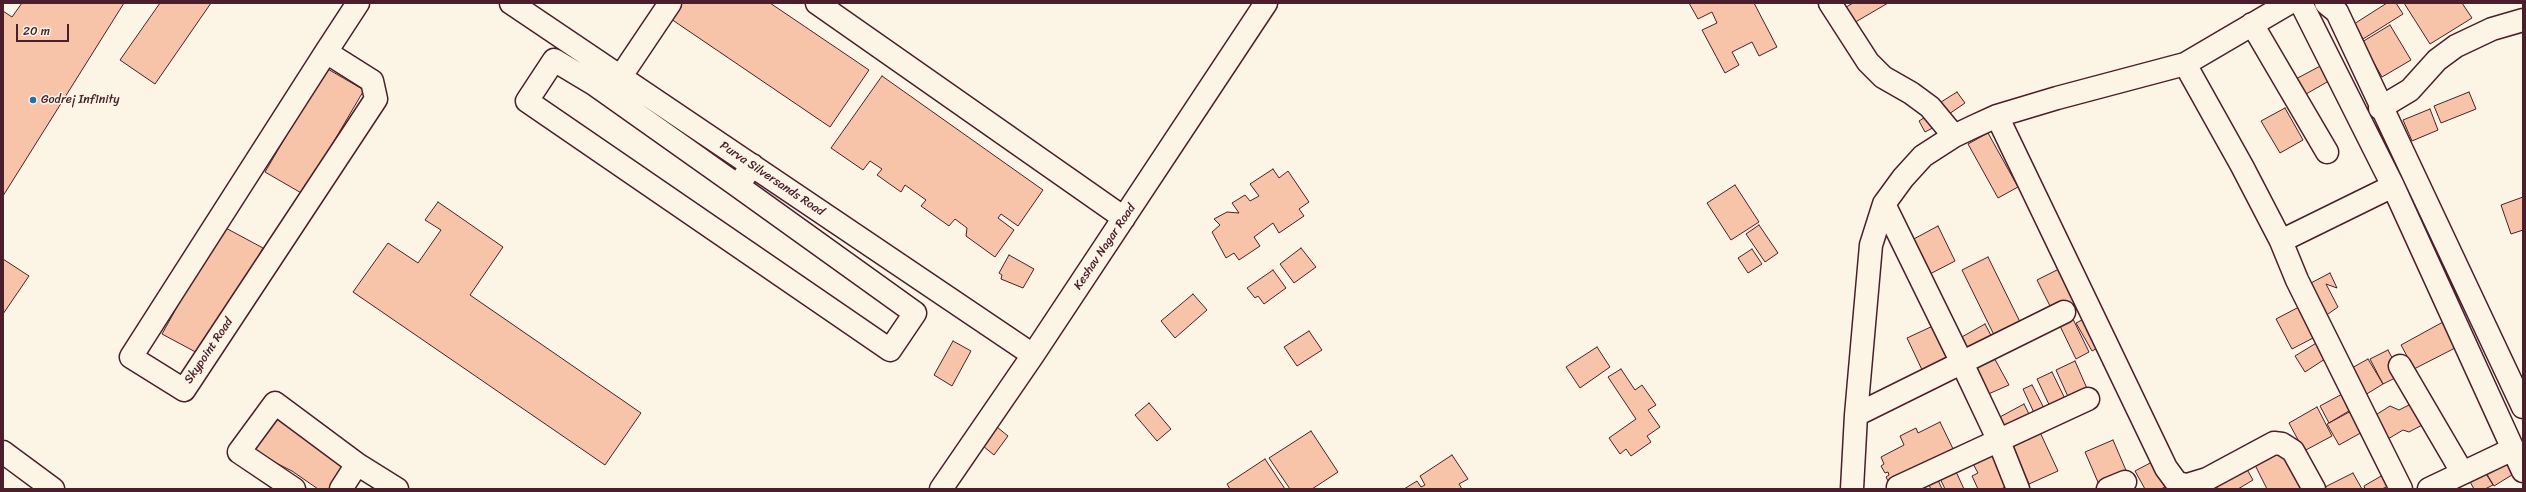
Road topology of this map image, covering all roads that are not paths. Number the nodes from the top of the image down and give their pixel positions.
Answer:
1 (358, 3) edge
2 (511, 3) edge
3 (670, 3) edge
4 (818, 3) edge
5 (1266, 3) edge
6 (1830, 3) edge
7 (2289, 3) edge
8 (2301, 3) edge
9 (2326, 3) edge
10 (2523, 20) edge
11 (2252, 24) junction
12 (326, 52) junction
13 (2186, 64) junction
14 (621, 76) junction
15 (2380, 108) junction
16 (1997, 116) junction
17 (1954, 136) junction
18 (2327, 152) dead end
19 (752, 165) junction
20 (738, 186) junction
21 (2393, 186) junction
22 (1884, 204) junction
23 (1124, 218) junction
24 (2281, 241) junction
25 (2064, 312) dead end
26 (1033, 356) junction
27 (1962, 363) junction
28 (2400, 366) dead end
29 (2516, 374) edge
30 (2088, 399) dead end
31 (2523, 407) edge
32 (1856, 415) junction
33 (1998, 439) junction
34 (2513, 449) junction
35 (3, 452) edge
36 (357, 464) junction
37 (2523, 471) edge
38 (2462, 472) junction
39 (2210, 484) edge
40 (1898, 487) dead end
41 (53, 489) edge
42 (294, 489) edge
43 (341, 489) edge
44 (397, 489) edge
45 (941, 489) edge
46 (1852, 489) edge
47 (2018, 489) edge
48 (2314, 489) edge
49 (2401, 489) edge
50 (2429, 489) edge

1 - 12 street, Skypoint Road
2 - 14 street, Purva Silversands Road
3 - 14 street
4 - 23 street
5 - 23 street, Keshav Nagar Road
6 - 17 street
7 - 11 street
8 - 21 street
9 - 15 street
10 - 15 street
11 - 13 street
11 - 18 street
12 - 12 street, Skypoint Road
13 - 16 street
13 - 24 street
14 - 19 street, Purva Silversands Road
15 - 29 street
16 - 17 street
16 - 39 street
17 - 22 street
19 - 20 street
19 - 26 street, Purva Silversands Road
20 - 20 street
21 - 24 street
21 - 34 street
22 - 27 street
22 - 32 street
23 - 26 street, Keshav Nagar Road
24 - 49 street
25 - 27 street
26 - 45 street, Keshav Nagar Road
27 - 32 street
27 - 33 street
28 - 38 street
29 - 31 street
30 - 33 street
32 - 46 street
33 - 40 street
33 - 47 street
34 - 37 street
34 - 38 street
35 - 41 street
36 - 42 street
36 - 43 street
36 - 44 street
38 - 50 street
39 - 48 street

